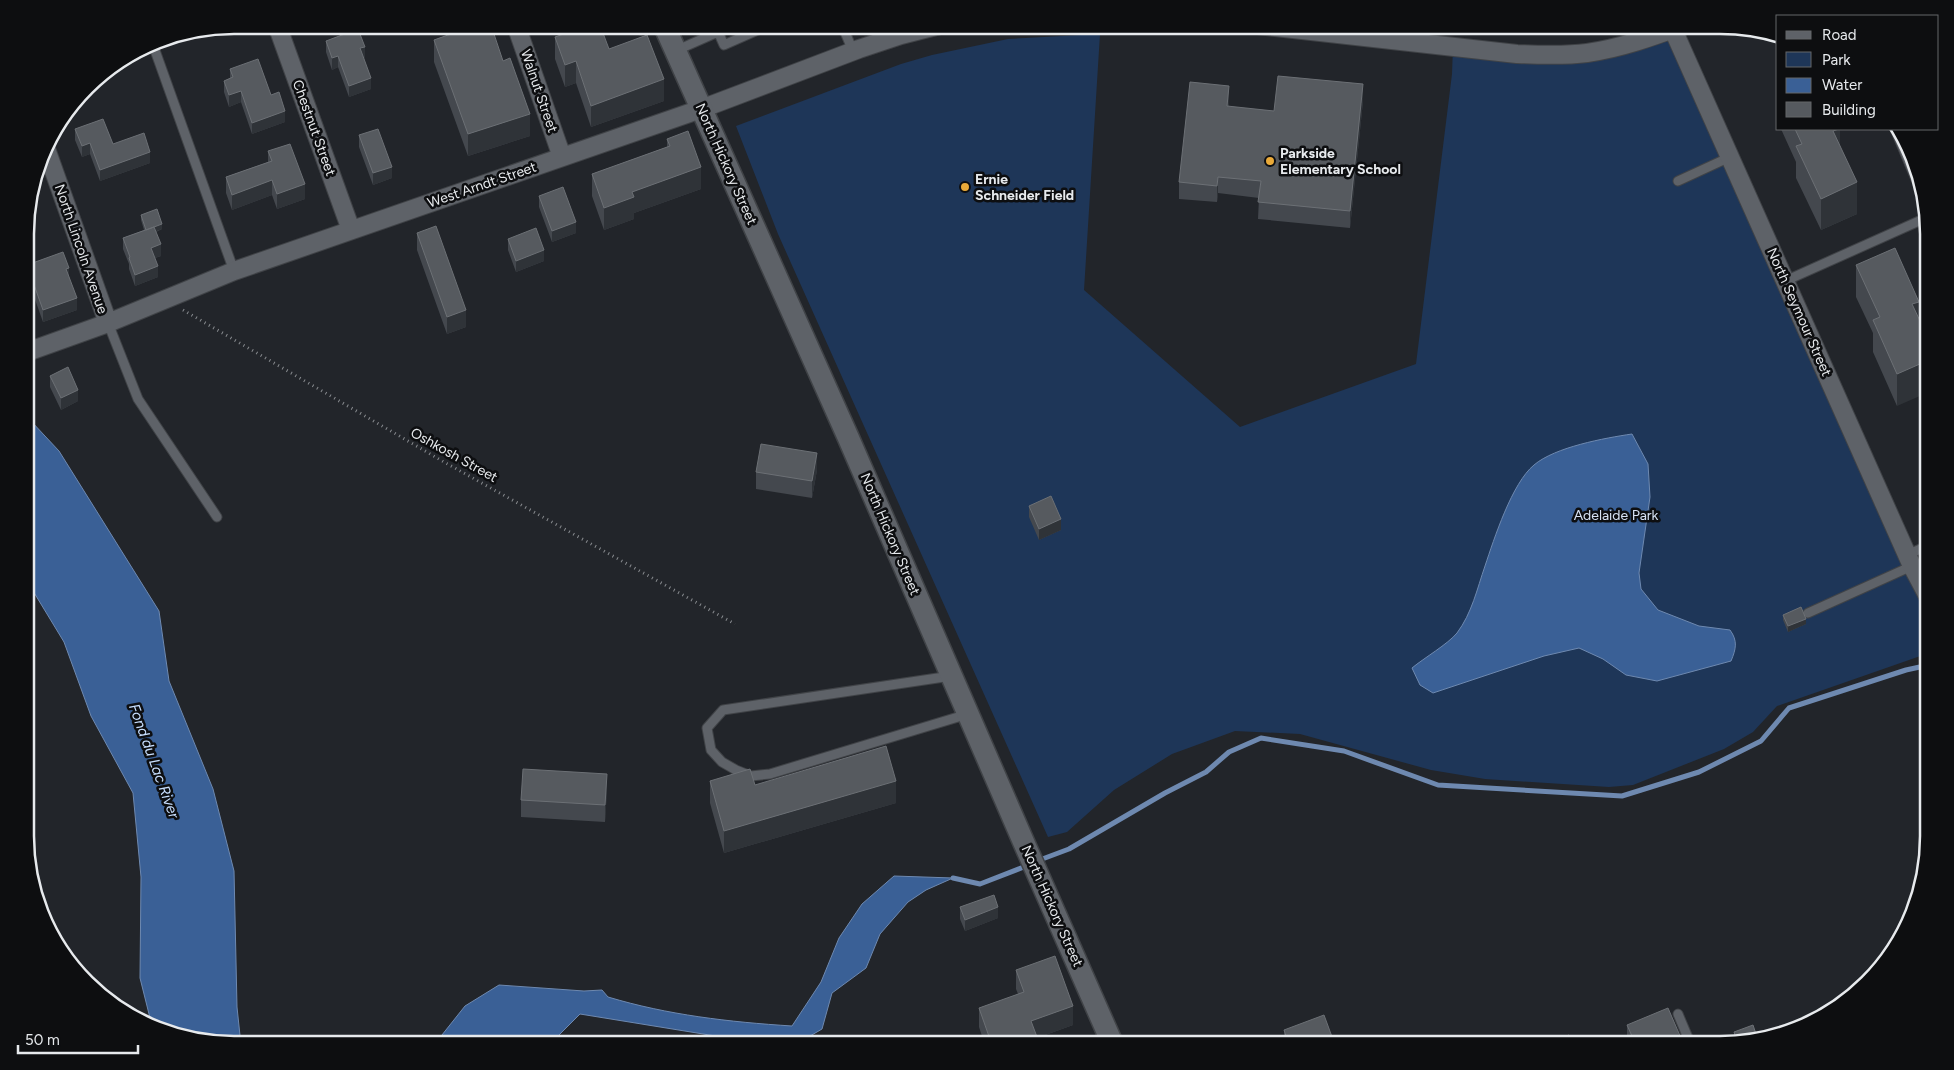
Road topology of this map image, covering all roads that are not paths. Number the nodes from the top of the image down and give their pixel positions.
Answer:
1 (280, 34) edge
2 (519, 34) edge
3 (668, 34) edge
4 (706, 34) edge
5 (719, 34) edge
6 (748, 34) edge
7 (846, 34) edge
8 (904, 34) edge
9 (1358, 34) edge
10 (1653, 34) edge
11 (1679, 34) edge
12 (155, 50) edge
13 (676, 51) junction
14 (853, 51) junction
15 (701, 109) junction
16 (1730, 156) junction
17 (562, 157) junction
18 (49, 158) edge
19 (1678, 181) dead end
20 (1920, 221) edge
21 (351, 230) junction
22 (234, 271) junction
23 (1785, 281) junction
24 (108, 322) junction
25 (34, 349) edge
26 (216, 517) dead end
27 (1920, 552) edge
28 (1909, 561) junction
29 (1920, 582) edge
30 (1808, 613) dead end
31 (951, 676) junction
32 (968, 714) junction
33 (1678, 1014) dead end
34 (1109, 1036) edge
35 (1687, 1036) edge

1 - 21 street, Chestnut Street
2 - 17 street, Walnut Street
3 - 13 street, North Hickory Street
4 - 13 lane
5 - 6 lane
7 - 14 lane
8 - 14 street, West Arndt Street
9 - 10 street
11 - 16 street, North Seymour Street
12 - 22 lane
13 - 15 street, North Hickory Street
14 - 15 street, West Arndt Street
15 - 17 street, West Arndt Street
15 - 31 street, North Hickory Street
16 - 19 lane
16 - 23 street, North Seymour Street
17 - 21 street, West Arndt Street
18 - 24 street, North Lincoln Avenue
20 - 23 lane
21 - 22 street, West Arndt Street
22 - 24 street, West Arndt Street
23 - 28 street, North Seymour Street
24 - 25 street, West Arndt Street
24 - 26 lane
27 - 28 lane
28 - 29 street, North Seymour Street
28 - 30 lane
31 - 32 street, North Hickory Street
31 - 32 lane
32 - 34 street, North Hickory Street
33 - 35 lane

